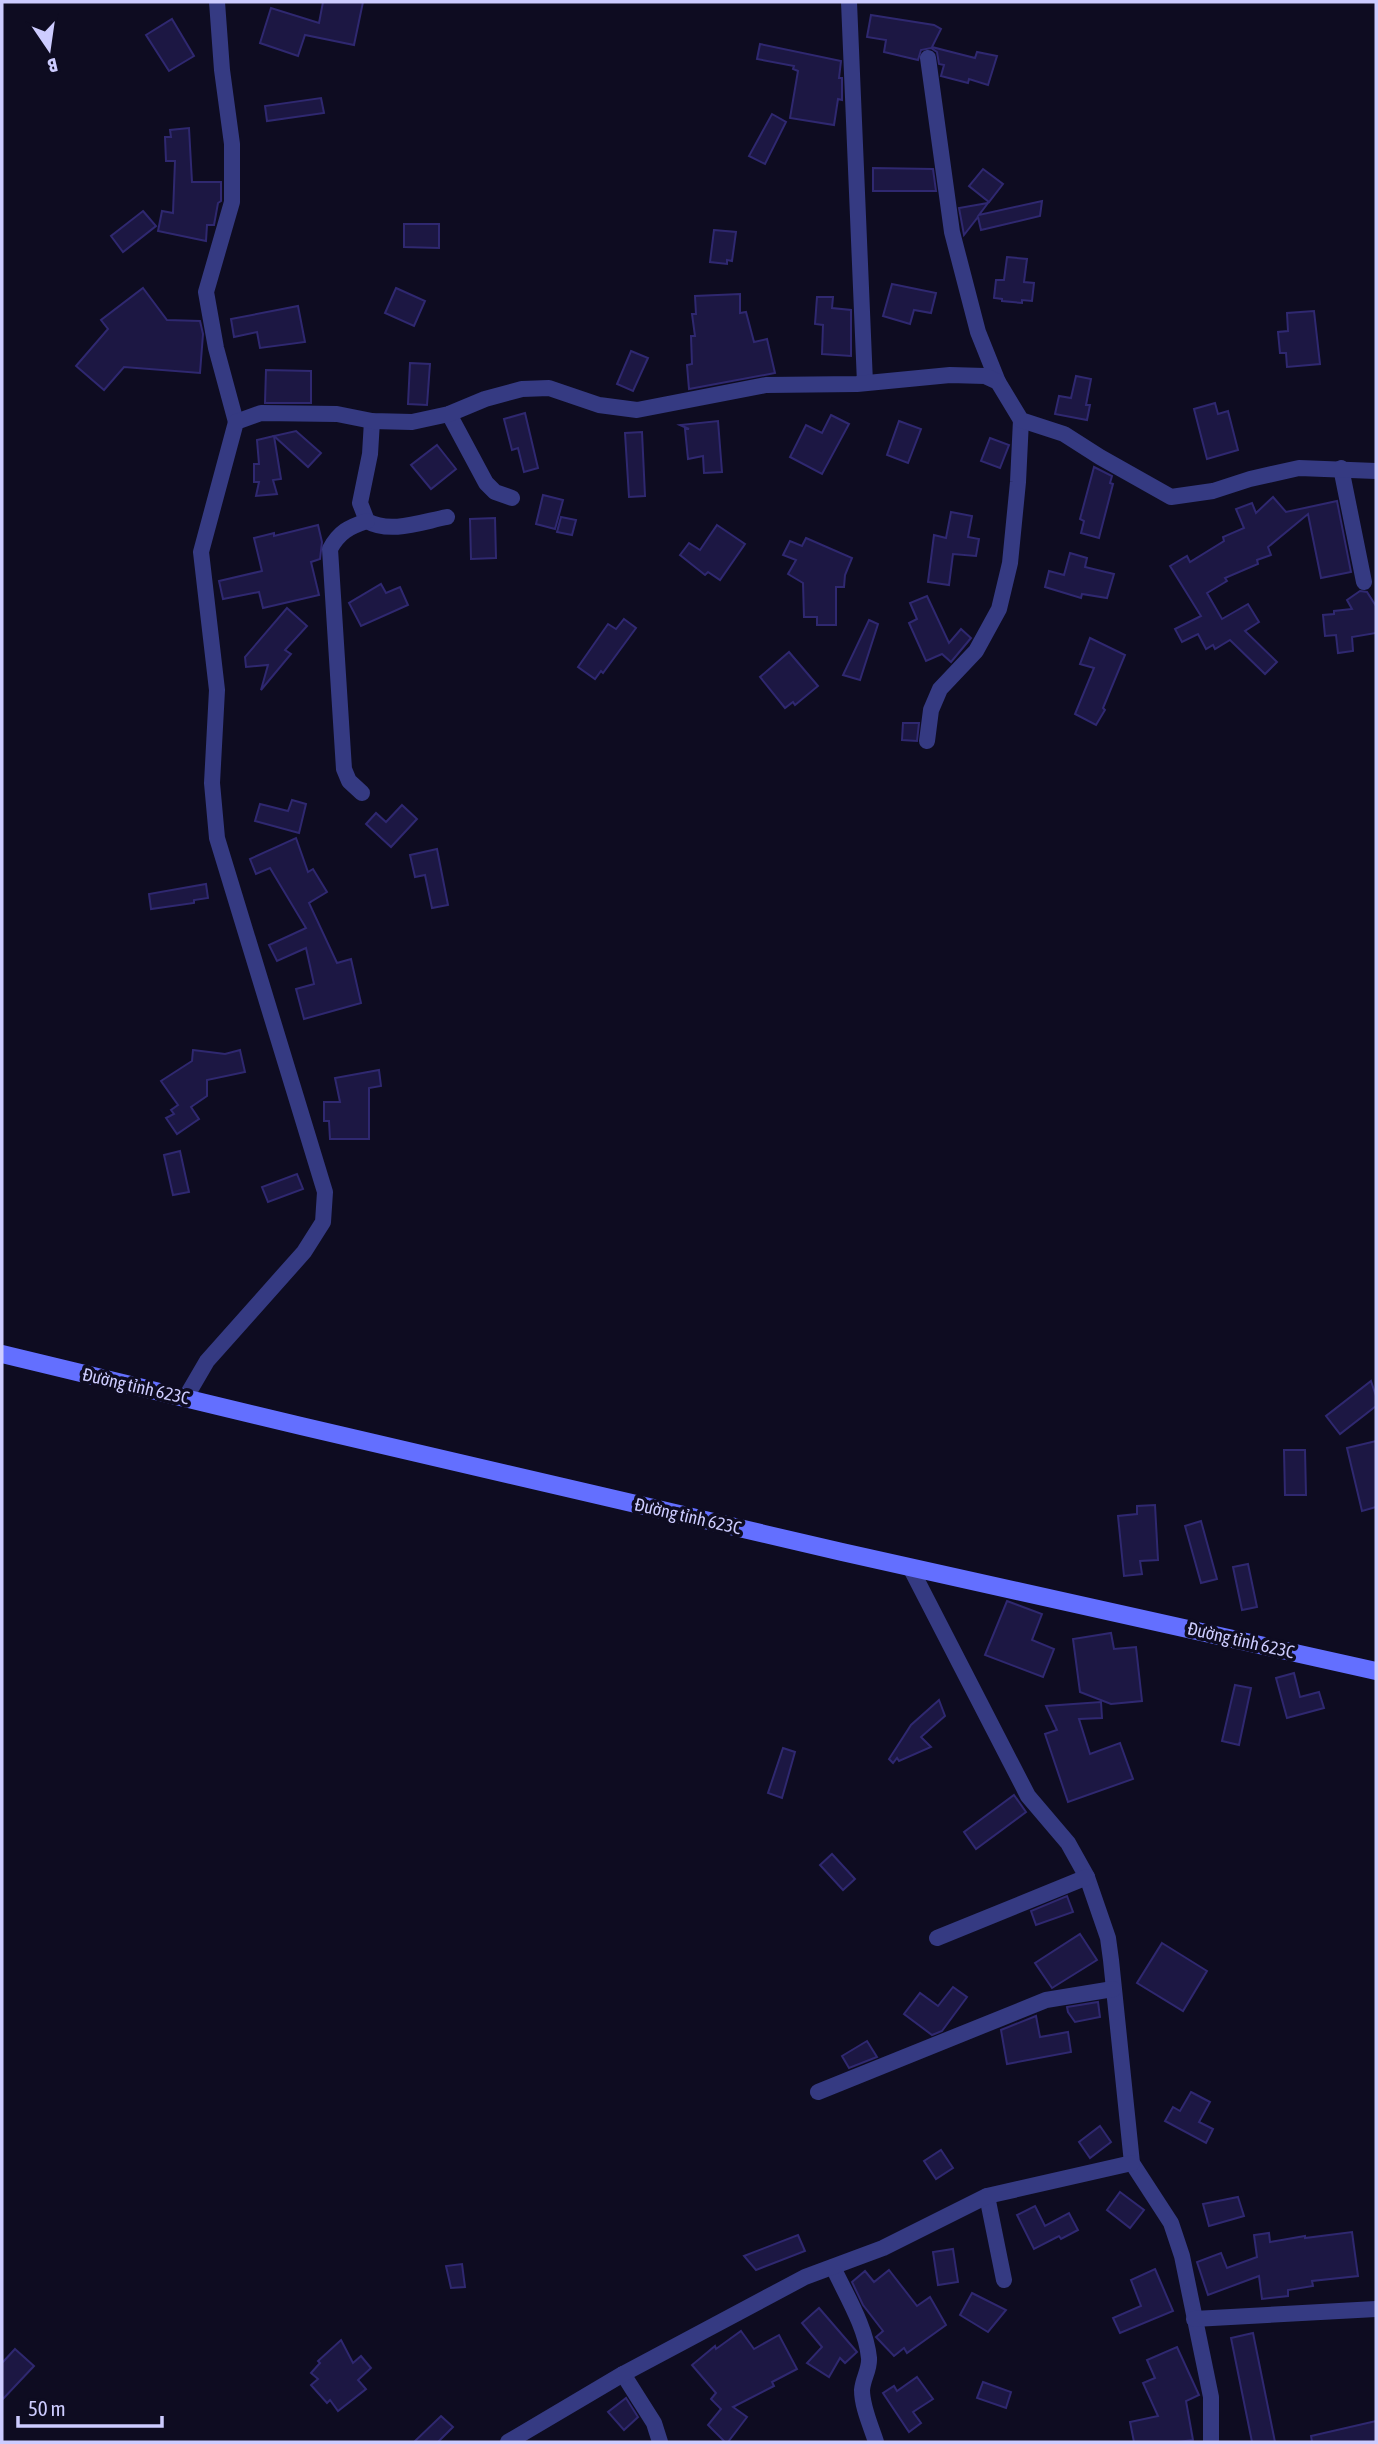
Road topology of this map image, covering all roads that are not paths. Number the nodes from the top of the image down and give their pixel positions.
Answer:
1 (217, 2) edge
2 (849, 2) edge
3 (928, 58) dead end
4 (998, 382) junction
5 (865, 383) junction
6 (449, 414) junction
7 (1021, 420) junction
8 (372, 421) junction
9 (236, 422) junction
10 (1341, 468) junction
11 (1376, 471) edge
12 (512, 498) dead end
13 (447, 517) dead end
14 (367, 520) junction
15 (1364, 582) dead end
16 (928, 741) dead end
17 (362, 793) dead end
18 (2, 1354) edge
19 (186, 1397) junction
20 (910, 1567) junction
21 (1376, 1671) edge
22 (1087, 1877) junction
23 (937, 1938) dead end
24 (1113, 1989) junction
25 (818, 2092) dead end
26 (1132, 2163) junction
27 (987, 2196) junction
28 (833, 2267) junction
29 (1004, 2280) dead end
30 (1376, 2309) edge
31 (1194, 2319) junction
32 (623, 2374) junction
33 (508, 2442) edge
34 (660, 2442) edge
35 (876, 2442) edge
36 (1211, 2442) edge

1 - 9 street
2 - 5 street
3 - 4 street
4 - 5 street
4 - 7 street
5 - 6 street
6 - 8 street
6 - 12 street
7 - 10 street
7 - 16 street
8 - 9 street
8 - 14 street
9 - 19 street
10 - 11 street
10 - 15 street
13 - 14 street
14 - 17 street
18 - 19 main road, Đường tỉnh 623C
19 - 20 main road, Đường tỉnh 623C
20 - 21 main road, Đường tỉnh 623C
20 - 22 street
22 - 23 street
22 - 24 street
24 - 25 street
24 - 26 street
26 - 27 street
26 - 31 street
27 - 28 street
27 - 29 street
28 - 32 street
28 - 35 street
30 - 31 street
31 - 36 street
32 - 33 street
32 - 34 street

